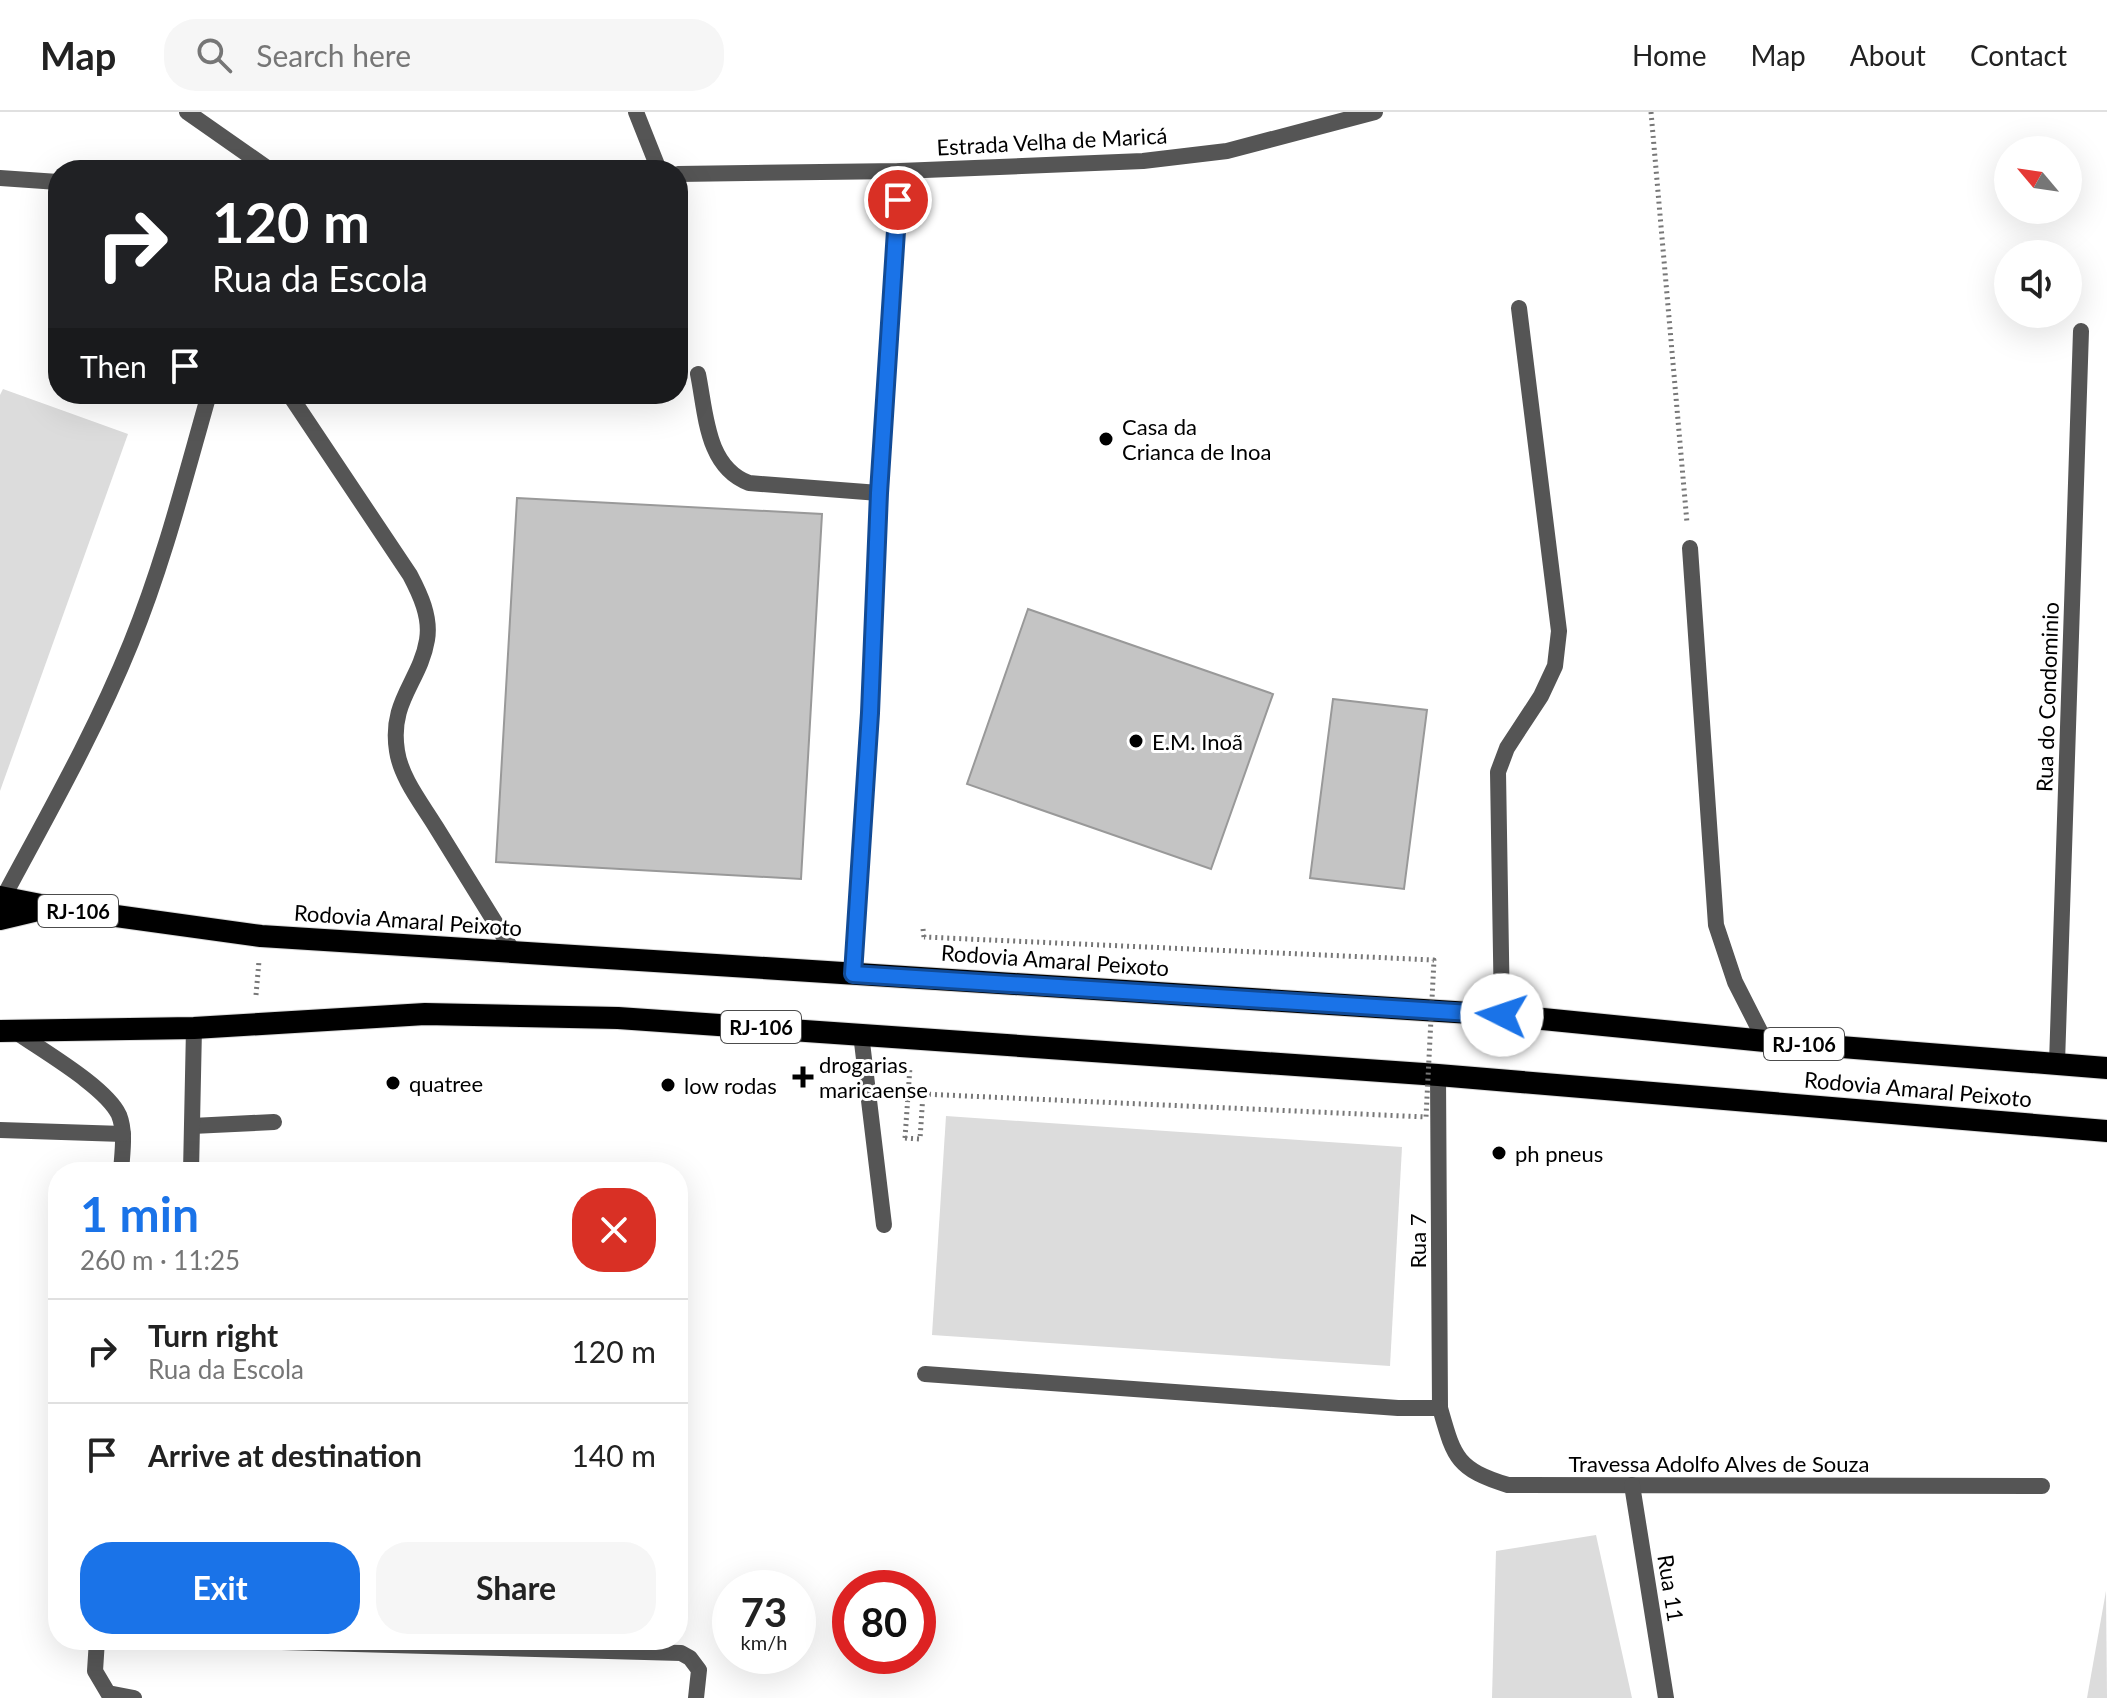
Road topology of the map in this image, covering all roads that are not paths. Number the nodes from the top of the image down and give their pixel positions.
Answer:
1 (187, 112) edge
2 (636, 112) edge
3 (1375, 112) edge
4 (256, 160) edge
5 (655, 160) edge
6 (900, 171) junction
7 (688, 174) edge
8 (0, 178) edge
9 (48, 181) edge
10 (1519, 308) dead end
11 (2081, 331) dead end
12 (698, 374) dead end
13 (206, 404) edge
14 (296, 404) edge
15 (879, 493) junction
16 (1690, 548) road end
17 (1, 905) edge
18 (514, 953) junction
19 (853, 974) junction
20 (1502, 1015) junction
21 (194, 1028) junction
22 (8, 1031) edge
23 (861, 1034) junction
24 (1765, 1041) junction
25 (2057, 1063) junction
26 (2107, 1068) edge
27 (1438, 1075) junction
28 (274, 1122) dead end
29 (192, 1126) junction
30 (0, 1130) edge
31 (2107, 1131) edge
32 (123, 1134) junction
33 (122, 1162) edge
34 (191, 1162) edge
35 (884, 1225) dead end
36 (925, 1374) dead end
37 (1440, 1408) junction
38 (1632, 1485) junction
39 (2042, 1486) dead end
40 (96, 1650) edge
41 (573, 1650) edge
42 (134, 1698) edge
43 (696, 1698) edge
44 (1666, 1698) edge

1 - 4 street
2 - 5 street
3 - 6 street, Estrada Velha de Maricá
6 - 7 street, Estrada Velha de Maricá
6 - 15 street
8 - 9 street
10 - 20 street
11 - 25 street, Rua do Condominio
12 - 15 street
13 - 17 street
14 - 18 street
15 - 19 street
16 - 24 street
17 - 18 highway, Rodovia Amaral Peixoto / RJ-106
18 - 19 highway, Rodovia Amaral Peixoto / RJ-106
19 - 20 highway, Rodovia Amaral Peixoto / RJ-106
20 - 24 highway, Rodovia Amaral Peixoto / RJ-106
21 - 22 highway, Rodovia Amaral Peixoto / RJ-106
21 - 23 highway, Rodovia Amaral Peixoto / RJ-106
21 - 29 street
22 - 32 street
23 - 27 highway, Rodovia Amaral Peixoto / RJ-106
23 - 35 street
24 - 25 highway, Rodovia Amaral Peixoto / RJ-106
25 - 26 highway, Rodovia Amaral Peixoto / RJ-106
27 - 31 highway, Rodovia Amaral Peixoto / RJ-106
27 - 37 street, Rua 7
28 - 29 street
29 - 34 street
30 - 32 street
32 - 33 street
36 - 37 street
37 - 38 street, Travessa Adolfo Alves de Souza
38 - 39 street, Travessa Adolfo Alves de Souza
38 - 44 street, Rua 11
40 - 42 street
41 - 43 street

